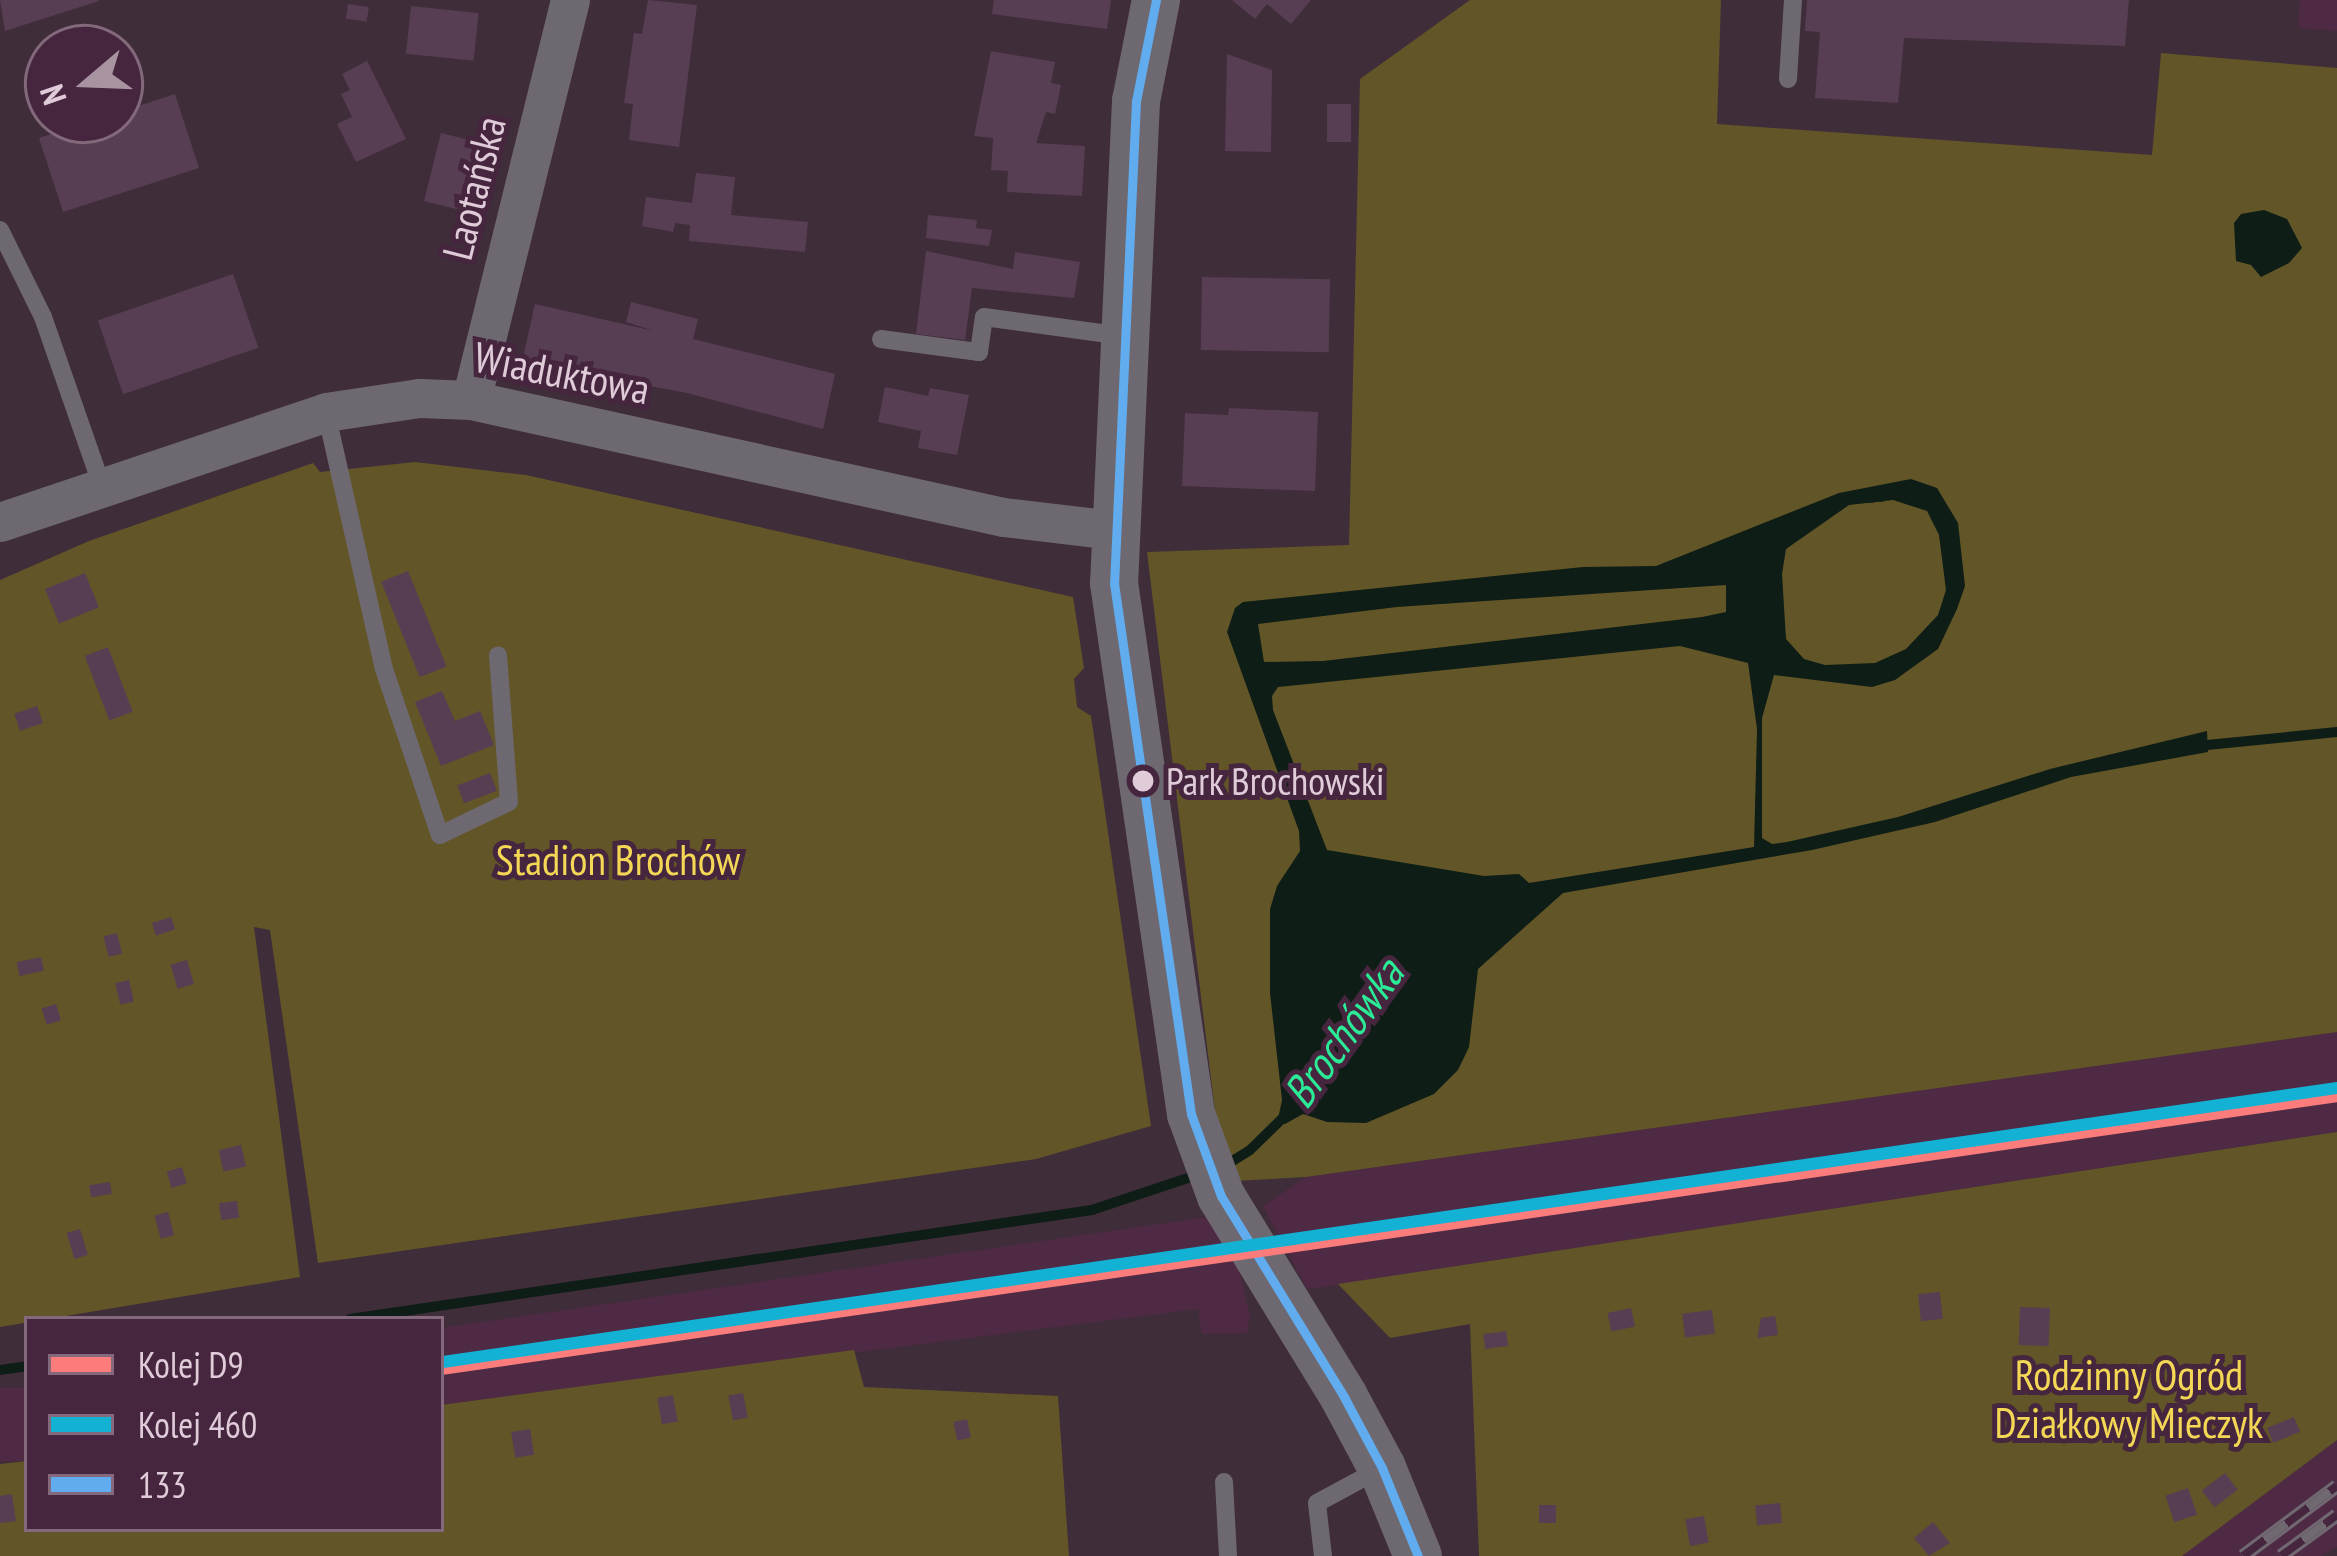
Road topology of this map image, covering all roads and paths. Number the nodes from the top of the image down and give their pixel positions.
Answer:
1 (570, 0) edge
2 (1156, 0) edge
3 (1793, 0) edge
4 (1788, 79) dead end
5 (0, 230) edge
6 (1123, 336) junction
7 (881, 339) dead end
8 (471, 400) junction
9 (326, 412) junction
10 (102, 486) junction
11 (0, 522) edge
12 (1114, 530) junction
13 (498, 655) dead end
14 (1382, 1468) junction
15 (1224, 1482) dead end
16 (1228, 1556) edge
17 (1323, 1556) edge
18 (1418, 1556) edge

1 - 8 street, Laotańska
2 - 6 street
3 - 4 lane
5 - 10 lane
6 - 7 lane
6 - 12 street
8 - 9 street, Wiaduktowa
8 - 12 street, Wiaduktowa
9 - 10 street, Wiaduktowa
9 - 13 lane
10 - 11 street, Wiaduktowa
12 - 14 street
14 - 17 lane
14 - 18 street
15 - 16 lane

